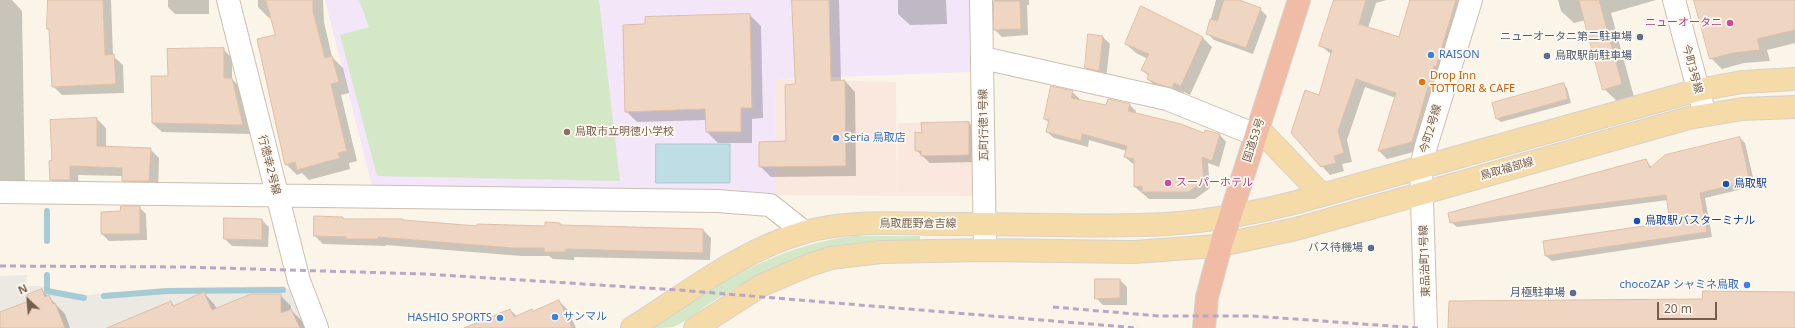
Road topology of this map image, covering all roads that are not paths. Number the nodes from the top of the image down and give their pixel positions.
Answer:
1 (228, 0) edge
2 (981, 0) edge
3 (1299, 0) edge
4 (1472, 0) edge
5 (1674, 0) edge
6 (983, 58) junction
7 (1795, 79) edge
8 (1698, 90) junction
9 (1795, 107) edge
10 (1705, 115) junction
11 (1257, 131) junction
12 (1421, 168) junction
13 (0, 192) edge
14 (1422, 193) junction
15 (1322, 195) junction
16 (277, 197) junction
17 (1230, 217) junction
18 (985, 223) junction
19 (804, 232) junction
20 (1221, 245) junction
21 (985, 250) junction
22 (318, 328) edge
23 (632, 328) edge
24 (695, 328) edge
25 (1204, 328) edge
26 (1426, 328) edge

1 - 16 street, 行徳幸2号線
2 - 6 street, 瓦町行徳1号線
3 - 11 highway, 国道53号
4 - 12 street, 今町2号線
5 - 8 street, 今町3号線
6 - 11 street
6 - 18 street, 瓦町行徳1号線
7 - 8 main road
8 - 10 street, 今町3号線
8 - 12 main road
9 - 10 main road, 鳥取福部線
10 - 14 main road, 鳥取福部線
11 - 15 main road
11 - 17 highway, 国道53号
12 - 14 street, 今町2号線
12 - 15 main road
13 - 16 street
14 - 20 main road, 鳥取福部線
14 - 26 street, 東品治町1号線
15 - 17 main road
16 - 19 street
16 - 22 street, 行徳幸2号線
17 - 18 main road, 鳥取鹿野倉吉線
17 - 20 highway, 国道53号
18 - 19 main road, 鳥取鹿野倉吉線
18 - 21 street, 瓦町行徳1号線
19 - 23 main road, 鳥取鹿野倉吉線
20 - 21 main road
20 - 25 highway, 国道53号
21 - 24 main road

